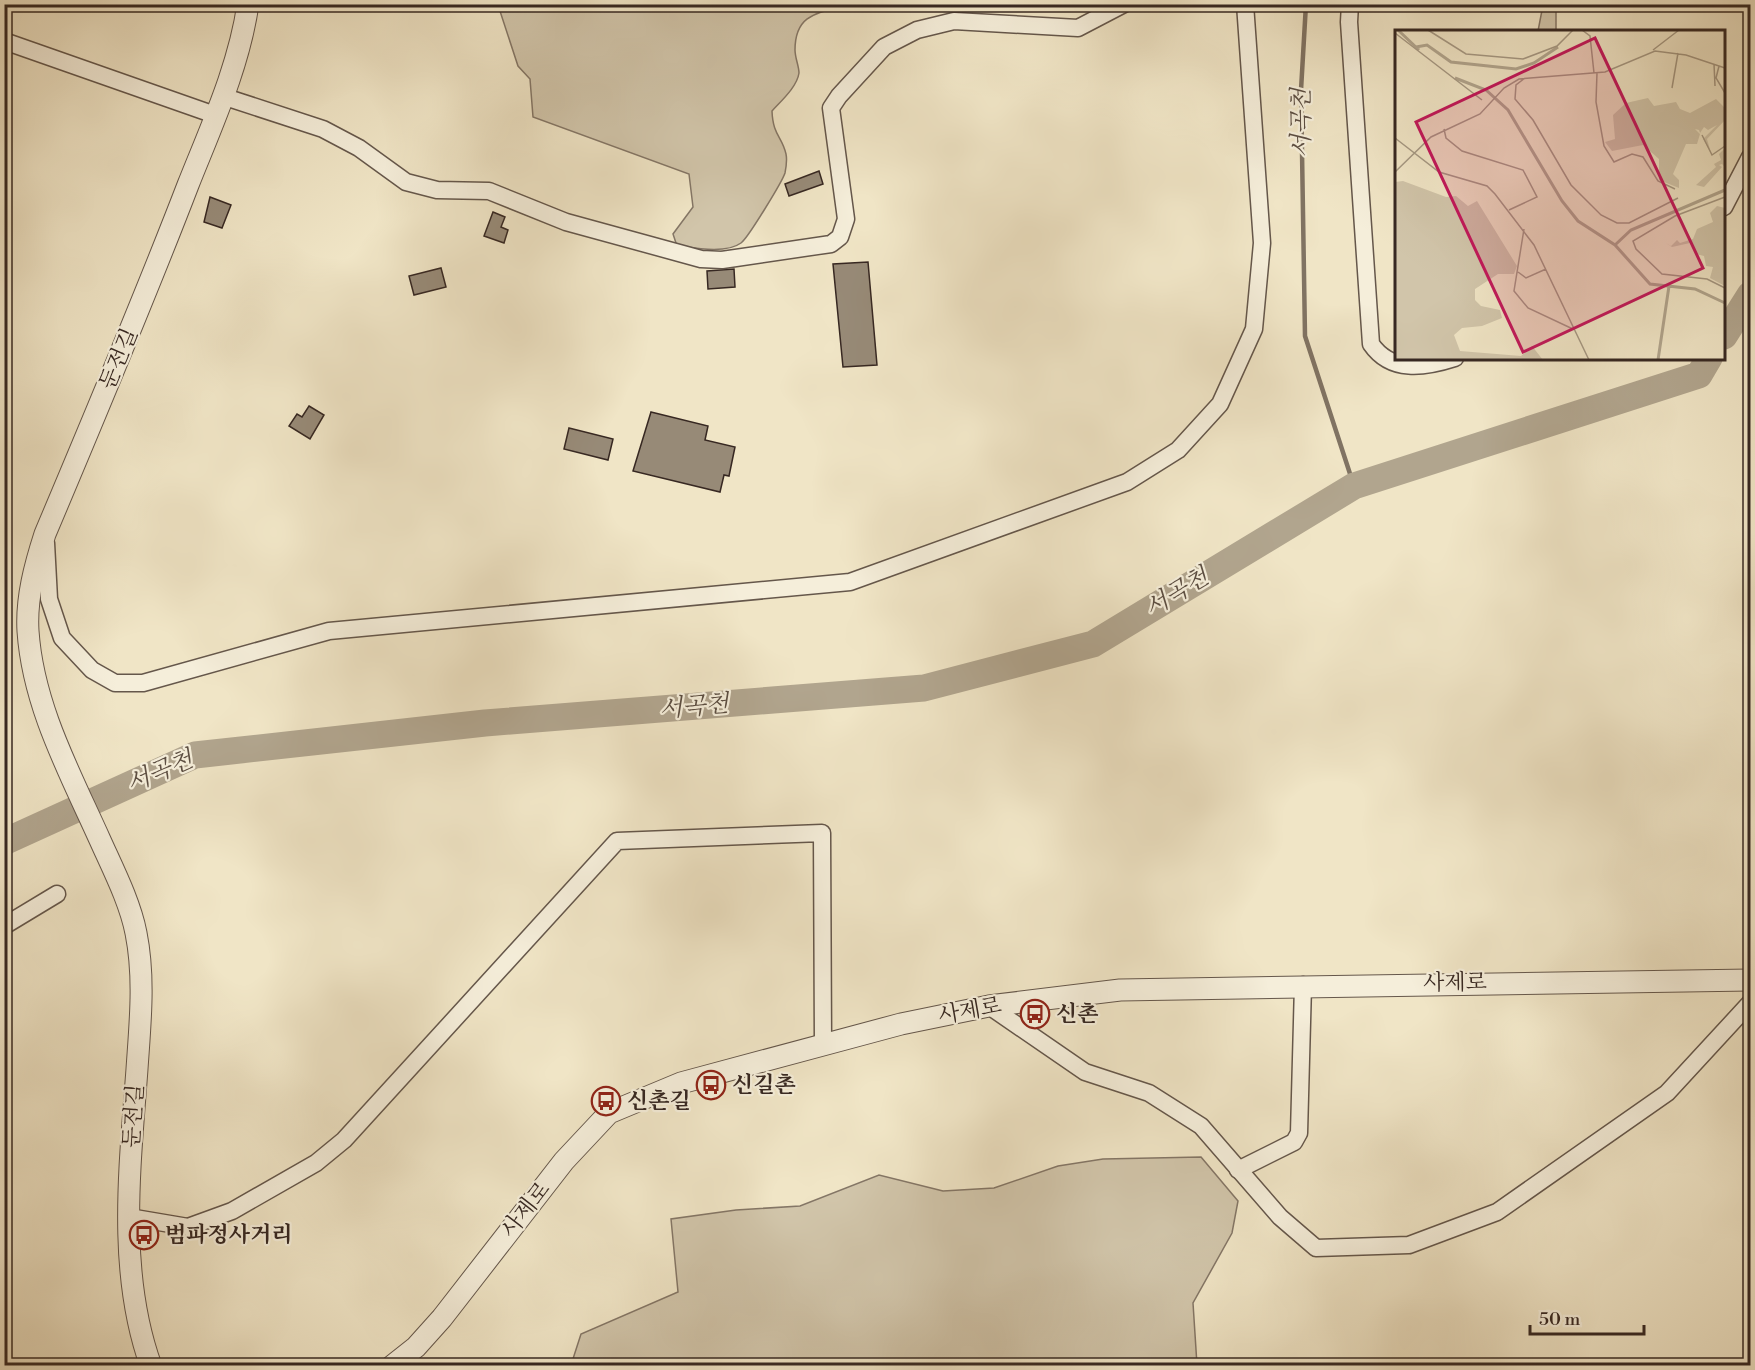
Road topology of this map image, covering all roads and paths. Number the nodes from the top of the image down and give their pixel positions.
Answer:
1 (248, 4) edge
2 (1124, 4) edge
3 (1245, 4) edge
4 (1350, 4) edge
5 (4, 41) edge
6 (219, 105) junction
7 (1750, 157) edge
8 (1725, 205) edge
9 (1445, 360) edge
10 (45, 534) junction
11 (57, 894) dead end
12 (4, 926) edge
13 (1750, 980) edge
14 (1303, 985) junction
15 (1750, 1003) edge
16 (989, 1006) junction
17 (823, 1045) junction
18 (1238, 1170) junction
19 (129, 1217) junction
20 (151, 1365) edge
21 (392, 1365) edge

1 - 6 street, 둔전길
2 - 6 street
3 - 10 street
4 - 9 street
5 - 6 street
6 - 10 street, 둔전길
7 - 8 street
10 - 19 street, 둔전길
11 - 12 street
13 - 14 street, 사제로
14 - 16 street, 사제로
14 - 18 street
15 - 18 street
16 - 17 street, 사제로
16 - 18 street
17 - 19 street
17 - 21 street, 사제로
19 - 20 street, 둔전길

